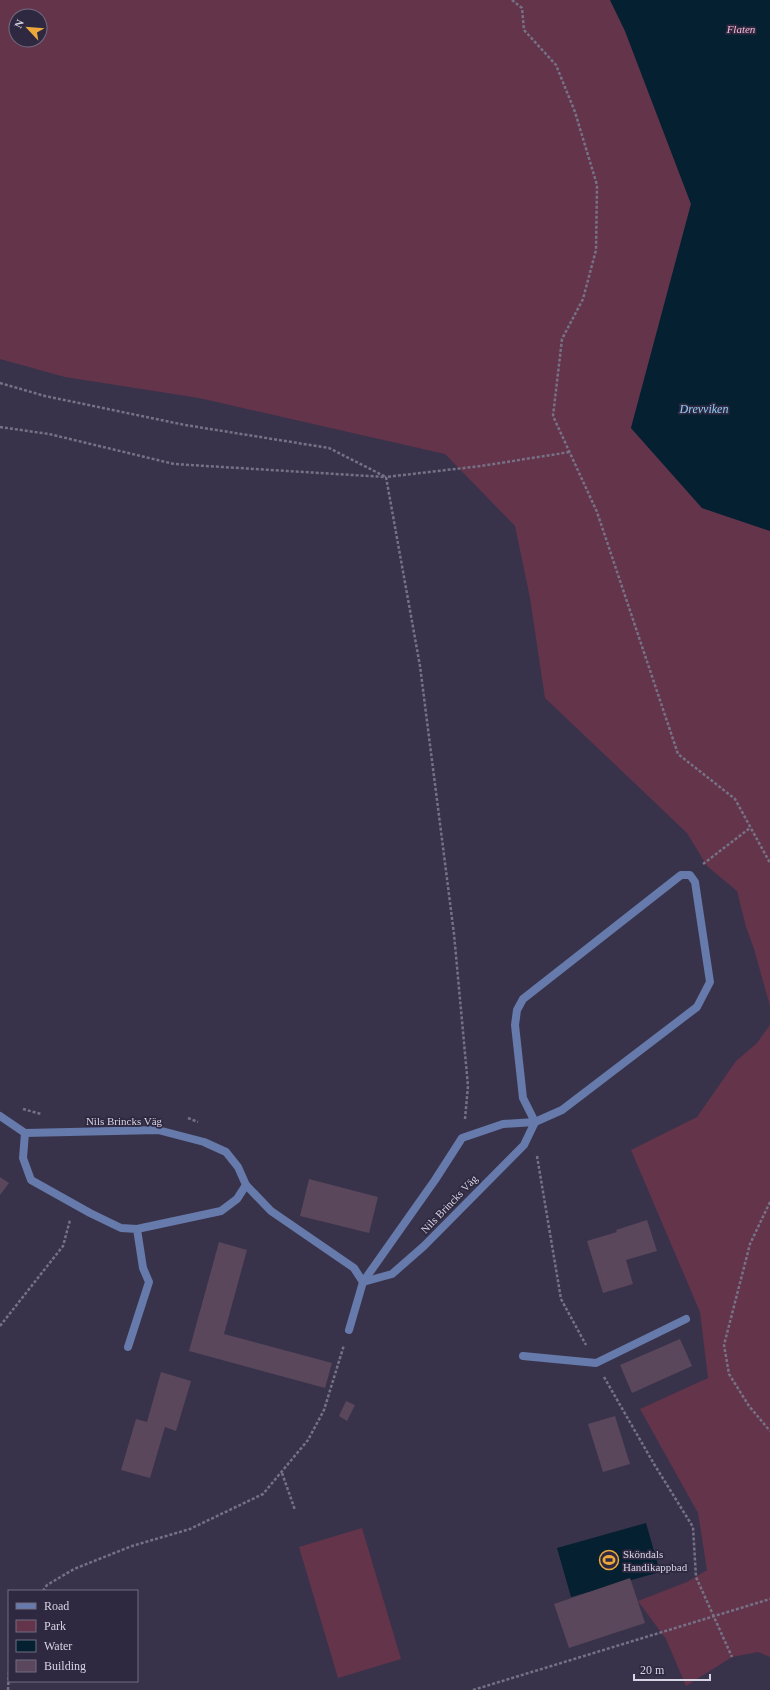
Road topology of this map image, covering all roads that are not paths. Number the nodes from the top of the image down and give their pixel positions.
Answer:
1 (0, 1116) edge
2 (535, 1122) junction
3 (25, 1133) junction
4 (246, 1185) junction
5 (137, 1229) junction
6 (363, 1282) junction
7 (686, 1320) dead end
8 (349, 1330) road end
9 (128, 1347) dead end
10 (524, 1356) dead end

1 - 3 street
2 - 2 street
2 - 6 street, Nils Brincks Väg
2 - 6 street
3 - 4 street, Nils Brincks Väg
3 - 5 street
4 - 5 street
4 - 6 street, Nils Brincks Väg
5 - 9 street
6 - 8 street
7 - 10 street

